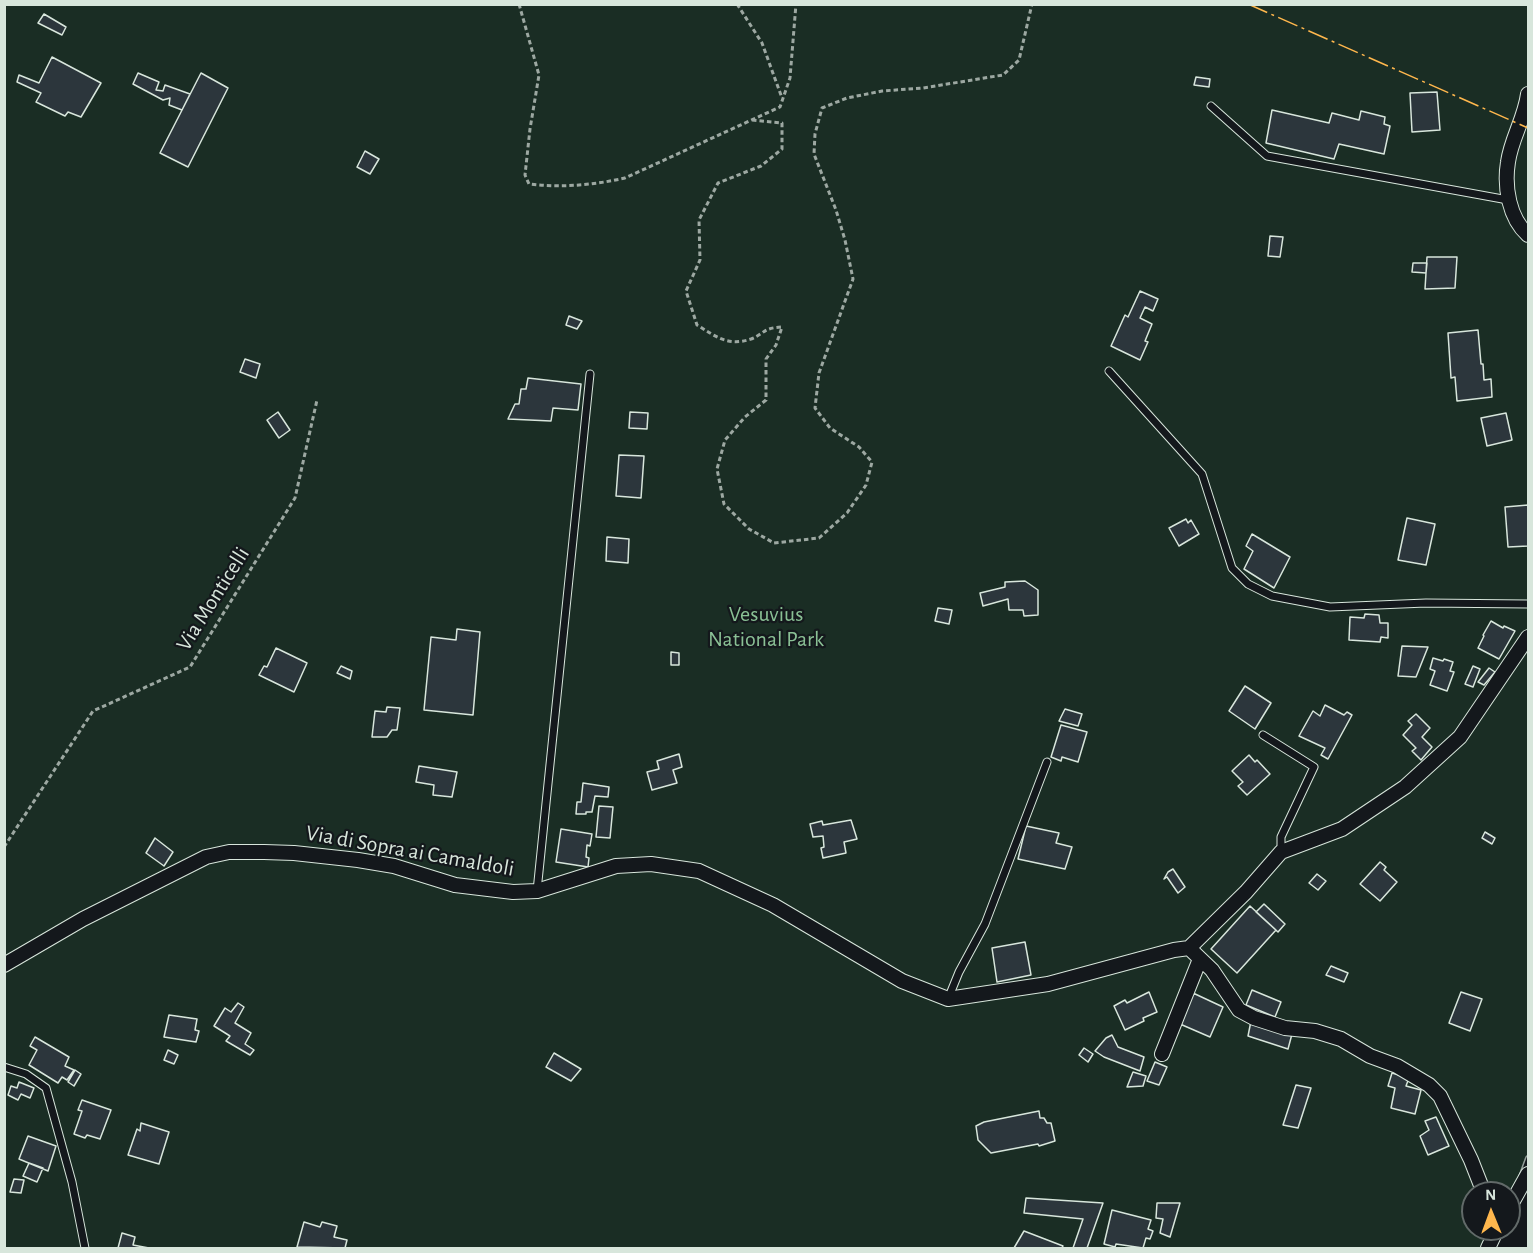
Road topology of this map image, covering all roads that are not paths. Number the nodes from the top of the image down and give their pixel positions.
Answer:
1 (1528, 94) edge
2 (1211, 106) dead end
3 (1508, 200) junction
4 (1528, 235) edge
5 (1109, 371) dead end
6 (590, 374) dead end
7 (1528, 604) edge
8 (1528, 637) edge
9 (1263, 735) dead end
10 (1047, 762) dead end
11 (1281, 852) junction
12 (537, 891) junction
13 (1189, 948) junction
14 (1200, 960) junction
15 (4, 965) edge
16 (948, 999) junction
17 (1162, 1054) dead end
18 (4, 1067) edge
19 (1479, 1181) edge
20 (85, 1248) edge

1 - 3 street
2 - 3 lane
3 - 4 street
5 - 7 lane
6 - 12 lane
8 - 11 street
9 - 11 lane
10 - 16 lane
11 - 13 street
12 - 15 street, Via di Sopra ai Camaldoli
12 - 16 street, Via di Sopra ai Camaldoli
13 - 14 street
13 - 16 street, Via di Sopra ai Camaldoli
14 - 17 street
14 - 19 street
18 - 20 lane

